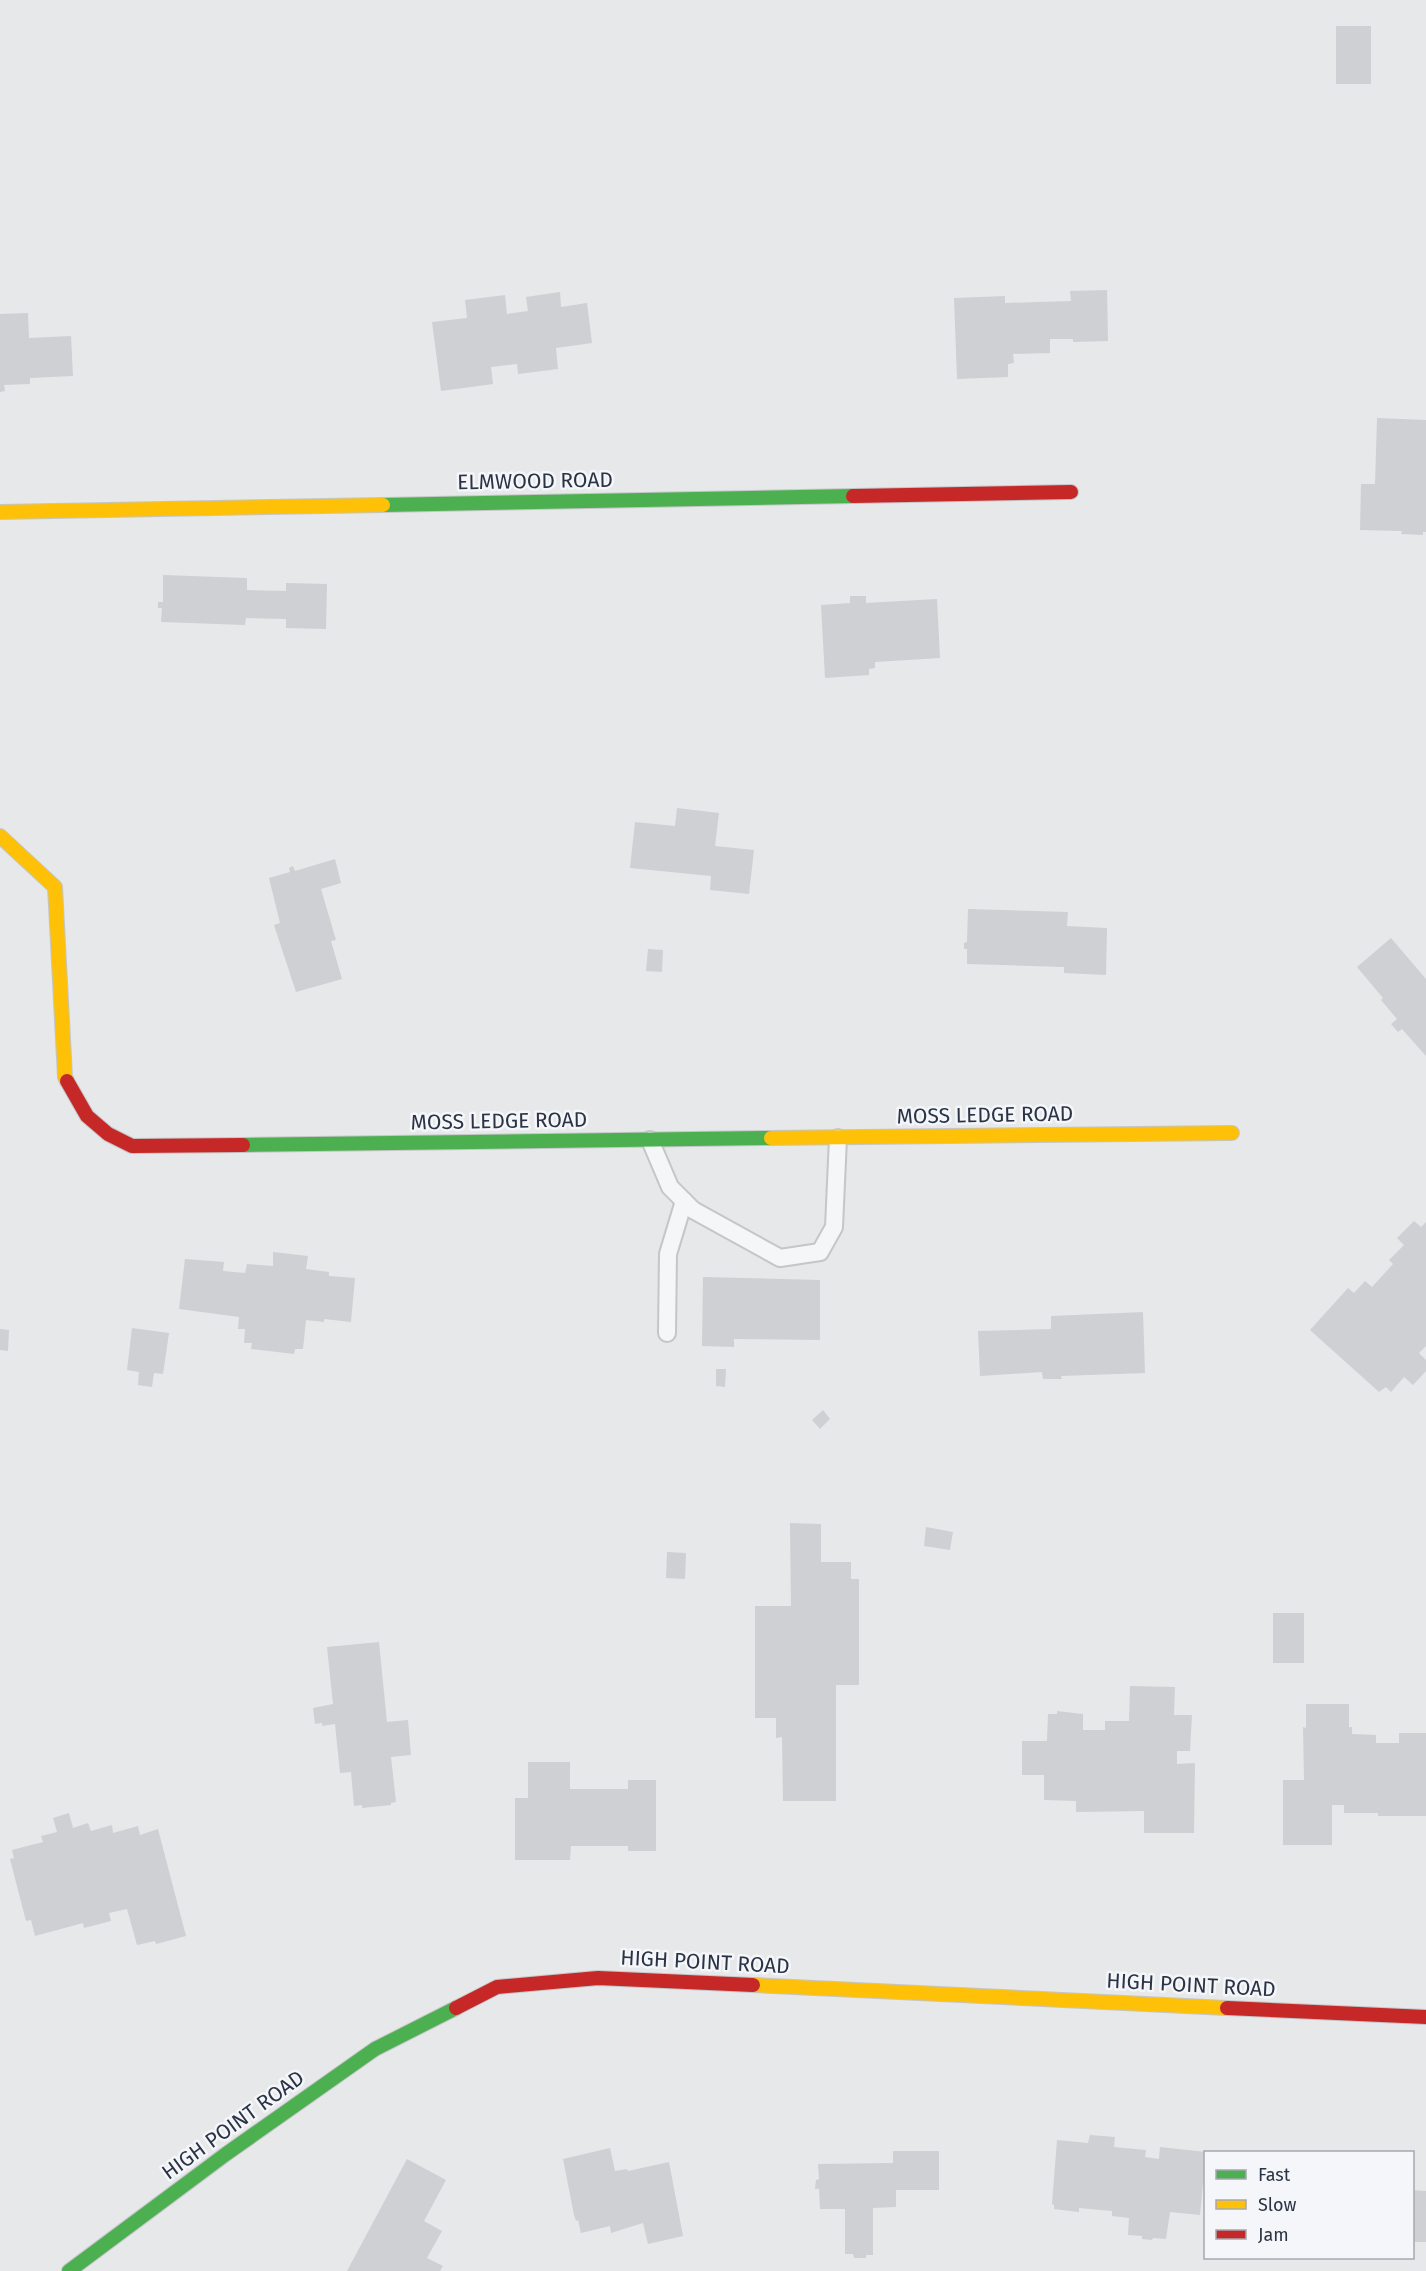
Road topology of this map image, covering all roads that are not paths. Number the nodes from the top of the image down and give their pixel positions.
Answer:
1 (1071, 492) dead end
2 (0, 512) edge
3 (0, 836) edge
4 (1232, 1133) dead end
5 (838, 1138) junction
6 (650, 1140) junction
7 (684, 1201) junction
8 (667, 1333) dead end
9 (1426, 2018) edge
10 (69, 2271) edge

1 - 2 street, ELMWOOD ROAD
3 - 6 street, MOSS LEDGE ROAD
4 - 5 street, MOSS LEDGE ROAD
5 - 6 street, MOSS LEDGE ROAD
5 - 7 lane
6 - 7 lane
7 - 8 lane
9 - 10 street, HIGH POINT ROAD

